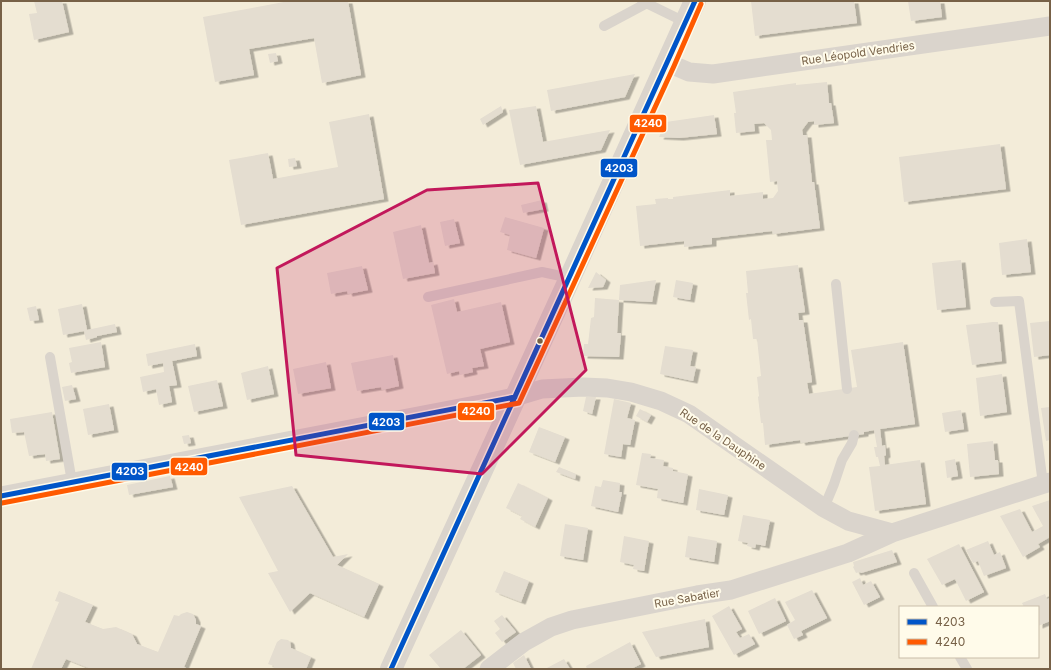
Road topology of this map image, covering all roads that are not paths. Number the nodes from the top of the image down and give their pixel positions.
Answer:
1 (694, 1) edge
2 (645, 2) edge
3 (685, 22) junction
4 (604, 26) dead end
5 (1050, 26) edge
6 (668, 63) junction
7 (570, 278) junction
8 (836, 284) dead end
9 (428, 297) dead end
10 (995, 302) dead end
11 (50, 357) dead end
12 (847, 389) dead end
13 (515, 397) junction
14 (854, 435) dead end
15 (72, 482) junction
16 (1046, 483) edge
17 (1, 496) edge
18 (824, 508) junction
19 (892, 533) junction
20 (914, 573) dead end
21 (932, 606) edge
22 (961, 658) edge
23 (391, 669) edge
24 (489, 669) edge
25 (967, 669) edge

1 - 3 main road
2 - 3 lane
2 - 4 lane
3 - 6 main road
5 - 6 street, Rue Léopold Vendries
6 - 7 main road
7 - 9 lane
7 - 13 main road
8 - 12 lane
10 - 16 lane
11 - 15 lane
13 - 15 street, Rue de la Dauphine
13 - 18 street, Rue de la Dauphine
13 - 23 main road
14 - 18 lane
15 - 17 street, Rue de la Dauphine
16 - 19 street
18 - 19 street, Rue de la Dauphine
19 - 24 street, Rue Sabatier
20 - 21 lane
22 - 25 lane

